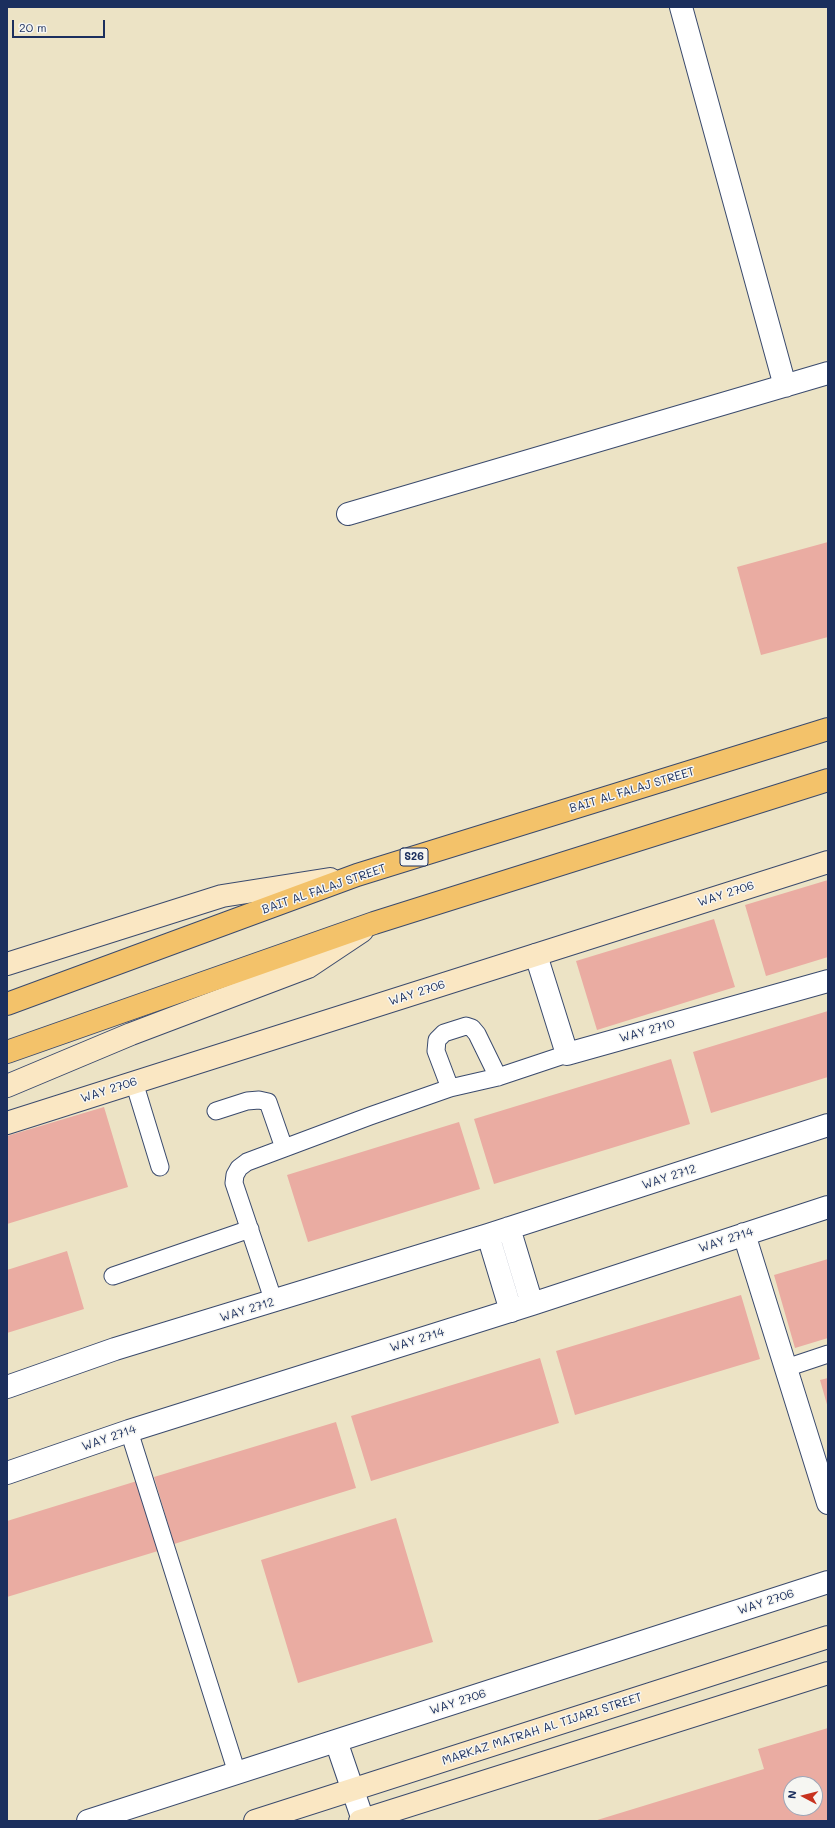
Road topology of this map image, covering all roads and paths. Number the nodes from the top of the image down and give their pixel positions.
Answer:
1 (681, 7) edge
2 (828, 373) edge
3 (784, 386) junction
4 (348, 514) dead end
5 (827, 730) edge
6 (828, 780) edge
7 (828, 862) edge
8 (357, 875) junction
9 (374, 923) junction
10 (536, 955) junction
11 (7, 964) edge
12 (828, 981) edge
13 (7, 1004) edge
14 (7, 1052) edge
15 (566, 1054) junction
16 (498, 1077) junction
17 (134, 1082) junction
18 (7, 1086) edge
19 (450, 1088) junction
20 (216, 1110) dead end
21 (7, 1123) edge
22 (828, 1126) edge
23 (284, 1148) junction
24 (160, 1167) dead end
25 (828, 1207) edge
26 (509, 1228) junction
27 (250, 1229) junction
28 (744, 1234) junction
29 (488, 1235) junction
30 (113, 1276) dead end
31 (274, 1302) junction
32 (532, 1304) junction
33 (511, 1311) junction
34 (828, 1354) edge
35 (786, 1368) junction
36 (7, 1387) edge
37 (129, 1430) junction
38 (7, 1474) edge
39 (828, 1503) edge
40 (828, 1582) edge
41 (828, 1637) edge
42 (828, 1672) edge
43 (336, 1741) junction
44 (237, 1773) junction
45 (353, 1790) junction
46 (362, 1820) edge
47 (88, 1821) edge
48 (255, 1821) edge

1 - 3 street
2 - 3 street
3 - 4 street
5 - 8 main road, BAIT AL FALAJ STREET / S26
6 - 9 main road
7 - 10 main road, WAY 2706
8 - 11 main road
8 - 13 main road, BAIT AL FALAJ STREET / S26
9 - 14 main road
9 - 18 main road
10 - 15 street
10 - 17 main road, WAY 2706
12 - 15 street, WAY 2710
15 - 16 lane
16 - 19 lane
16 - 19 lane
17 - 21 main road, WAY 2706
17 - 24 lane
19 - 23 lane
20 - 23 lane
22 - 26 street, WAY 2712
23 - 27 lane
25 - 28 street, WAY 2714
26 - 29 street, WAY 2712
26 - 32 street
27 - 30 lane
27 - 31 lane
28 - 32 street, WAY 2714
28 - 35 street
29 - 31 street, WAY 2712
29 - 33 street
31 - 36 street, WAY 2712
32 - 33 street, WAY 2714
33 - 37 street, WAY 2714
34 - 35 lane
35 - 39 street
37 - 38 street, WAY 2714
37 - 44 lane
40 - 43 street, WAY 2706
41 - 45 main road, MARKAZ MATRAH AL TIJARI STREET
42 - 46 main road
43 - 44 street, WAY 2706
43 - 45 street
44 - 47 street, WAY 2706
45 - 46 street
45 - 48 main road, MARKAZ MATRAH AL TIJARI STREET

